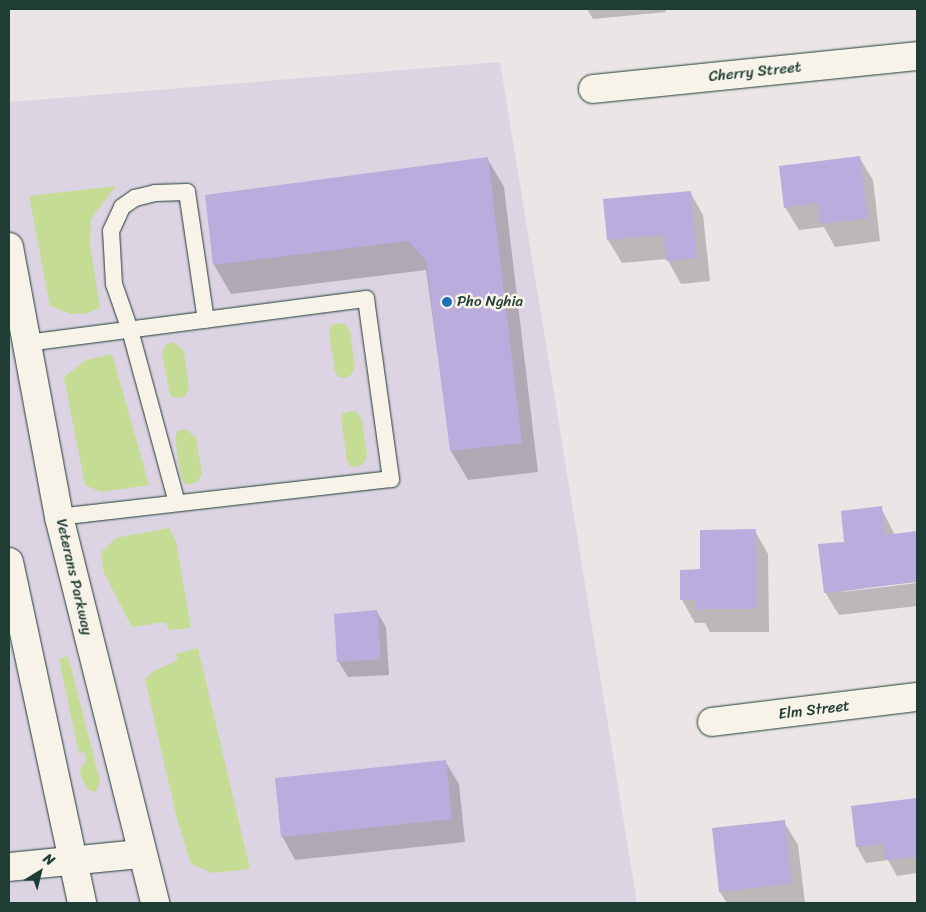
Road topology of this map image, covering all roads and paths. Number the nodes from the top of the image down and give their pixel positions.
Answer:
1 (917, 56) edge
2 (593, 89) dead end
3 (9, 247) edge
4 (206, 320) junction
5 (130, 330) junction
6 (27, 343) junction
7 (177, 503) junction
8 (60, 517) junction
9 (9, 562) edge
10 (917, 698) edge
11 (712, 722) dead end
12 (140, 854) junction
13 (70, 862) junction
14 (9, 867) edge
15 (82, 903) edge
16 (155, 903) edge

1 - 2 main road, Cherry Street
3 - 6 main road, Veterans Parkway
4 - 5 lane
4 - 5 lane
4 - 7 lane
5 - 6 lane
5 - 7 lane
6 - 8 main road, Veterans Parkway
7 - 8 lane
8 - 12 main road, Veterans Parkway
9 - 13 main road
10 - 11 main road, Elm Street
12 - 13 main road
12 - 16 main road, Veterans Parkway
13 - 14 main road
13 - 15 main road

